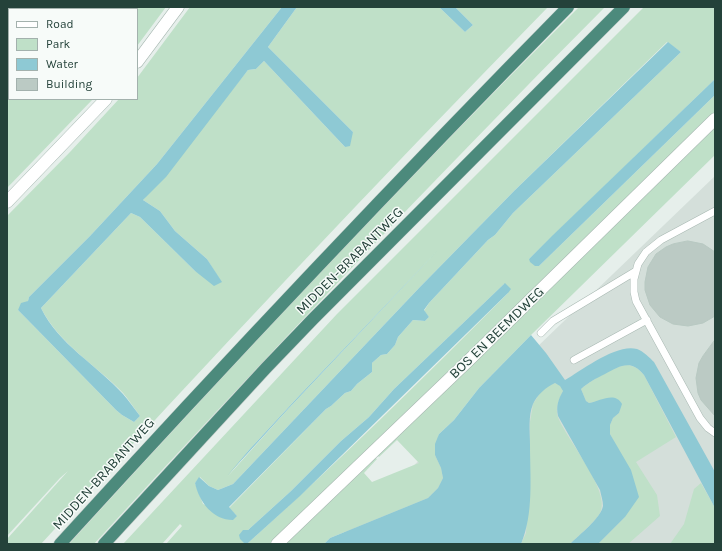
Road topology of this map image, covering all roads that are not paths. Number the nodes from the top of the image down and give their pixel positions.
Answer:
1 (178, 7) edge
2 (568, 7) edge
3 (624, 7) edge
4 (138, 61) edge
5 (105, 100) edge
6 (715, 119) edge
7 (7, 202) edge
8 (715, 211) edge
9 (636, 272) junction
10 (647, 320) junction
11 (541, 333) dead end
12 (574, 360) dead end
13 (715, 433) edge
14 (60, 544) edge
15 (104, 544) edge
16 (277, 544) edge

1 - 4 street
2 - 14 highway, MIDDEN-BRABANTWEG
3 - 15 highway, MIDDEN-BRABANTWEG
5 - 7 street
6 - 16 street, BOS EN BEEMDWEG
8 - 9 lane
9 - 10 lane
9 - 11 lane
10 - 12 lane
10 - 13 lane

